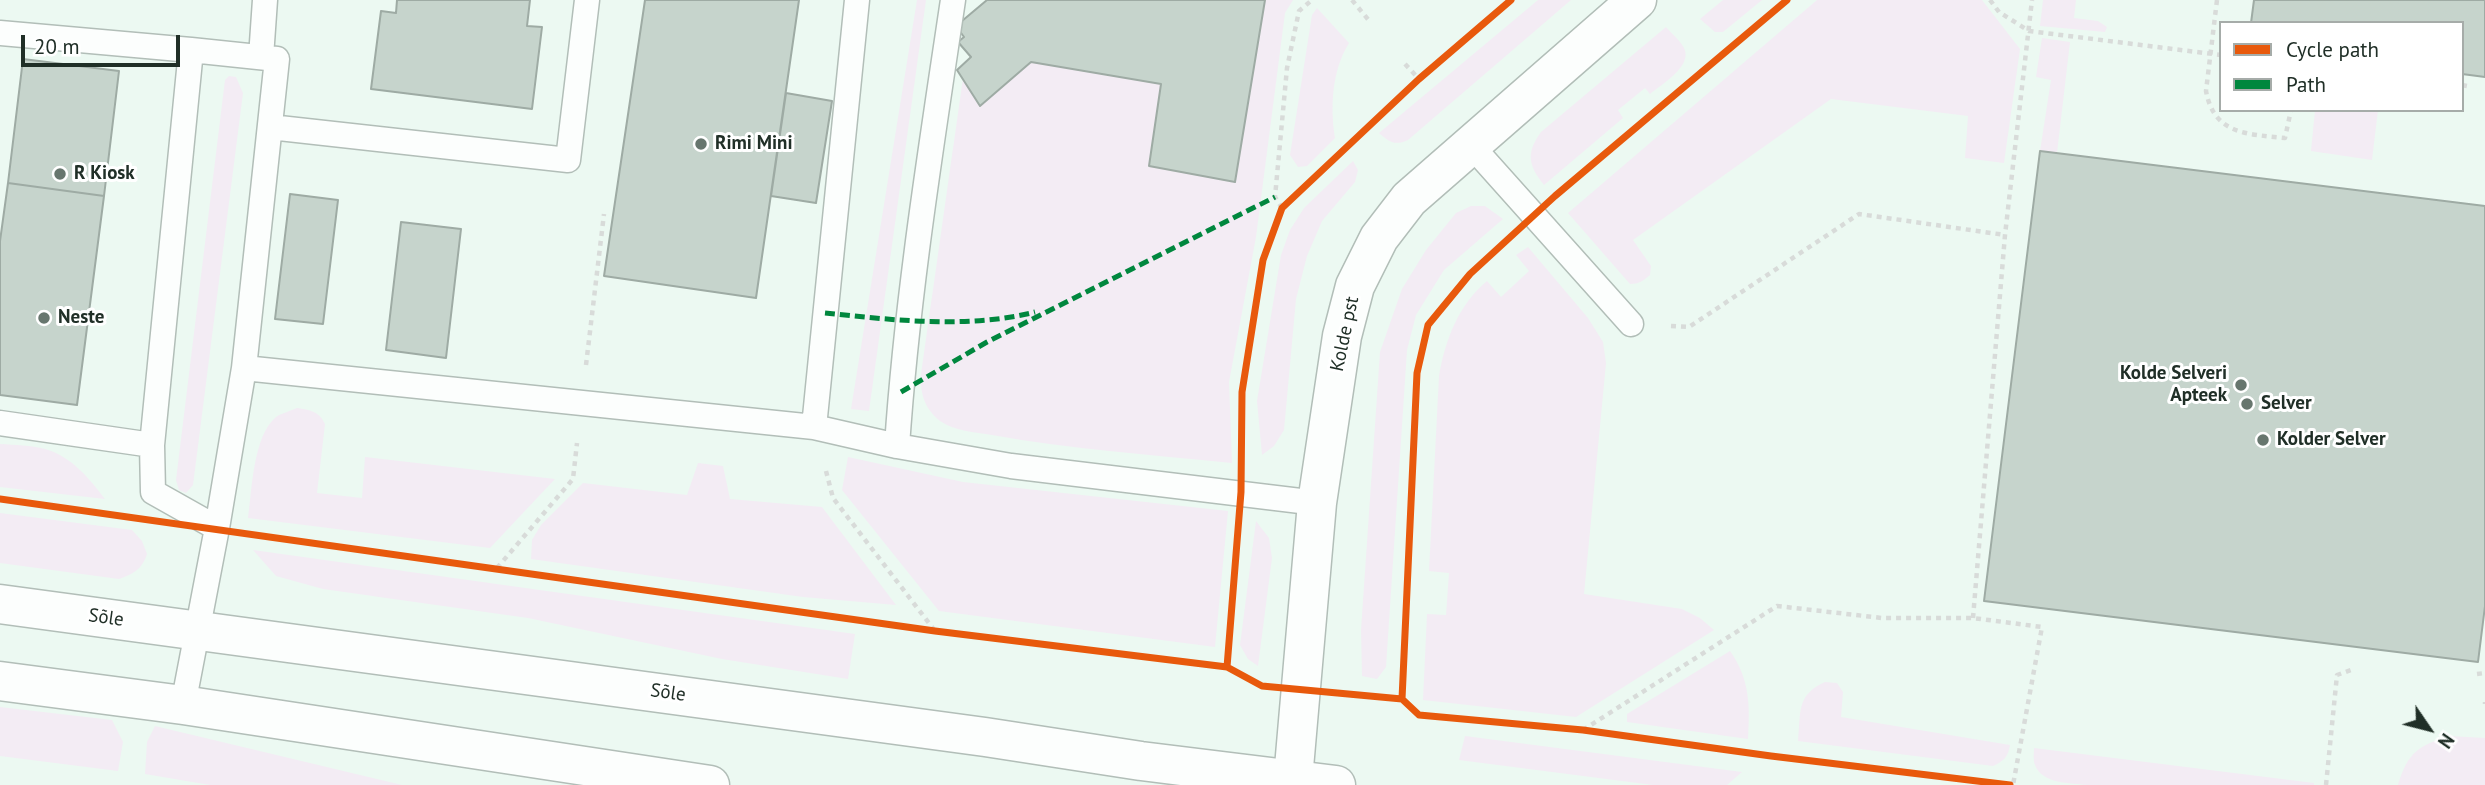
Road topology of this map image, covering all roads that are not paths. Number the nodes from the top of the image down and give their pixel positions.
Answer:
1 (265, 0) edge
2 (587, 0) edge
3 (857, 0) edge
4 (953, 0) edge
5 (1637, 0) edge
6 (0, 33) edge
7 (191, 50) junction
8 (261, 57) junction
9 (270, 127) junction
10 (1470, 144) junction
11 (1631, 324) road end
12 (244, 368) junction
13 (0, 423) edge
14 (814, 427) junction
15 (152, 445) junction
16 (897, 446) junction
17 (1317, 503) junction
18 (217, 528) junction
19 (0, 604) edge
20 (195, 631) junction
21 (0, 681) edge
22 (183, 705) junction
23 (1292, 782) edge
24 (709, 785) edge
25 (1336, 785) edge

1 - 8 lane
2 - 9 lane
3 - 14 lane
4 - 16 lane
5 - 10 main road, Kolde pst
6 - 7 lane
7 - 8 lane
7 - 15 lane
8 - 9 lane
9 - 12 lane
10 - 11 lane
10 - 17 main road, Kolde pst
12 - 14 lane
12 - 18 lane
13 - 15 lane
14 - 16 lane
15 - 18 lane
16 - 17 lane
17 - 23 main road, Kolde pst
18 - 20 lane
19 - 20 main road, Sõle
20 - 22 lane
20 - 23 main road, Sõle
21 - 22 main road
22 - 24 main road
23 - 25 main road, Sõle

